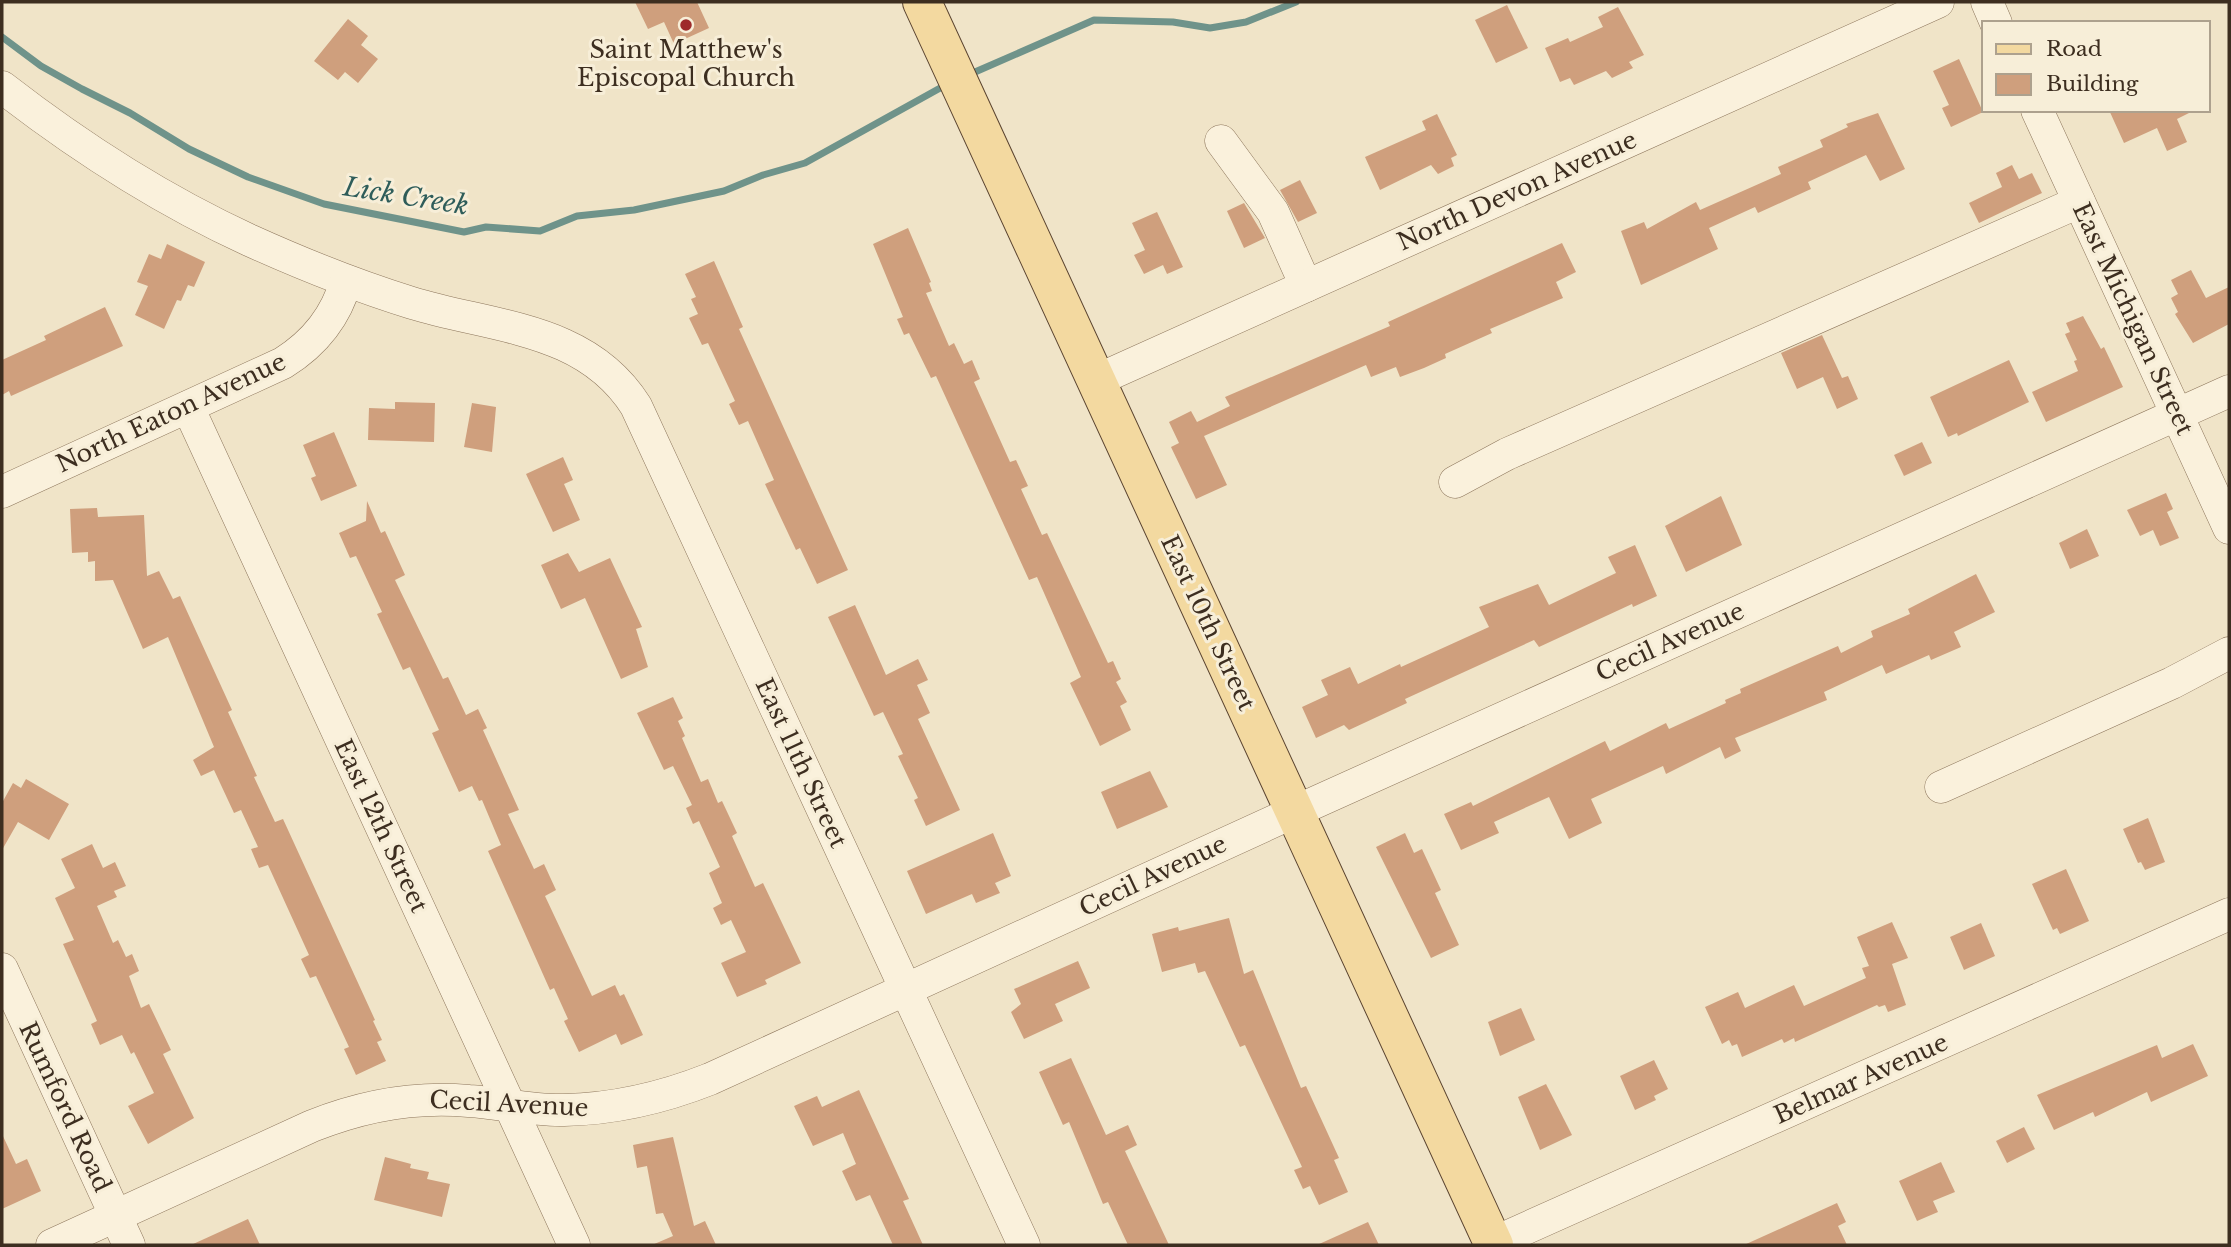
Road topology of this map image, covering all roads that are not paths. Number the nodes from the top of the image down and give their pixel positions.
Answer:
1 (922, 2) edge
2 (1938, 2) edge
3 (1987, 2) edge
4 (1995, 21) edge
5 (2, 87) edge
6 (2038, 112) edge
7 (1221, 141) dead end
8 (2079, 202) junction
9 (346, 281) junction
10 (1306, 286) junction
11 (1097, 380) junction
12 (2229, 391) edge
13 (188, 407) junction
14 (2177, 414) junction
15 (1455, 482) dead end
16 (2, 492) edge
17 (2229, 528) edge
18 (2229, 653) edge
19 (1941, 787) dead end
20 (1294, 812) junction
21 (2229, 914) edge
22 (2, 969) edge
23 (906, 989) junction
24 (510, 1107) junction
25 (116, 1216) junction
26 (1494, 1244) edge
27 (52, 1245) edge
28 (129, 1245) edge
29 (574, 1245) edge
30 (1024, 1245) edge

1 - 11 main road, East 10th Street
2 - 10 street, North Devon Avenue
3 - 4 street
5 - 9 street, East 11th Street
6 - 8 street, East Michigan Street
7 - 10 street
8 - 14 street, East Michigan Street
8 - 15 street
9 - 13 street, North Eaton Avenue
9 - 23 street, East 11th Street
10 - 11 street, North Devon Avenue
11 - 20 main road, East 10th Street
12 - 14 street, Cecil Avenue
13 - 16 street, North Eaton Avenue
13 - 24 street, East 12th Street
14 - 17 street, East Michigan Street
14 - 20 street, Cecil Avenue
18 - 19 street
20 - 23 street, Cecil Avenue
20 - 26 main road, East 10th Street
21 - 26 street, Belmar Avenue
22 - 25 street, Rumford Road
23 - 24 street, Cecil Avenue
23 - 30 street, East 11th Street
24 - 25 street, Cecil Avenue
24 - 29 street, East 12th Street
25 - 27 street, Cecil Avenue
25 - 28 street, Rumford Road

